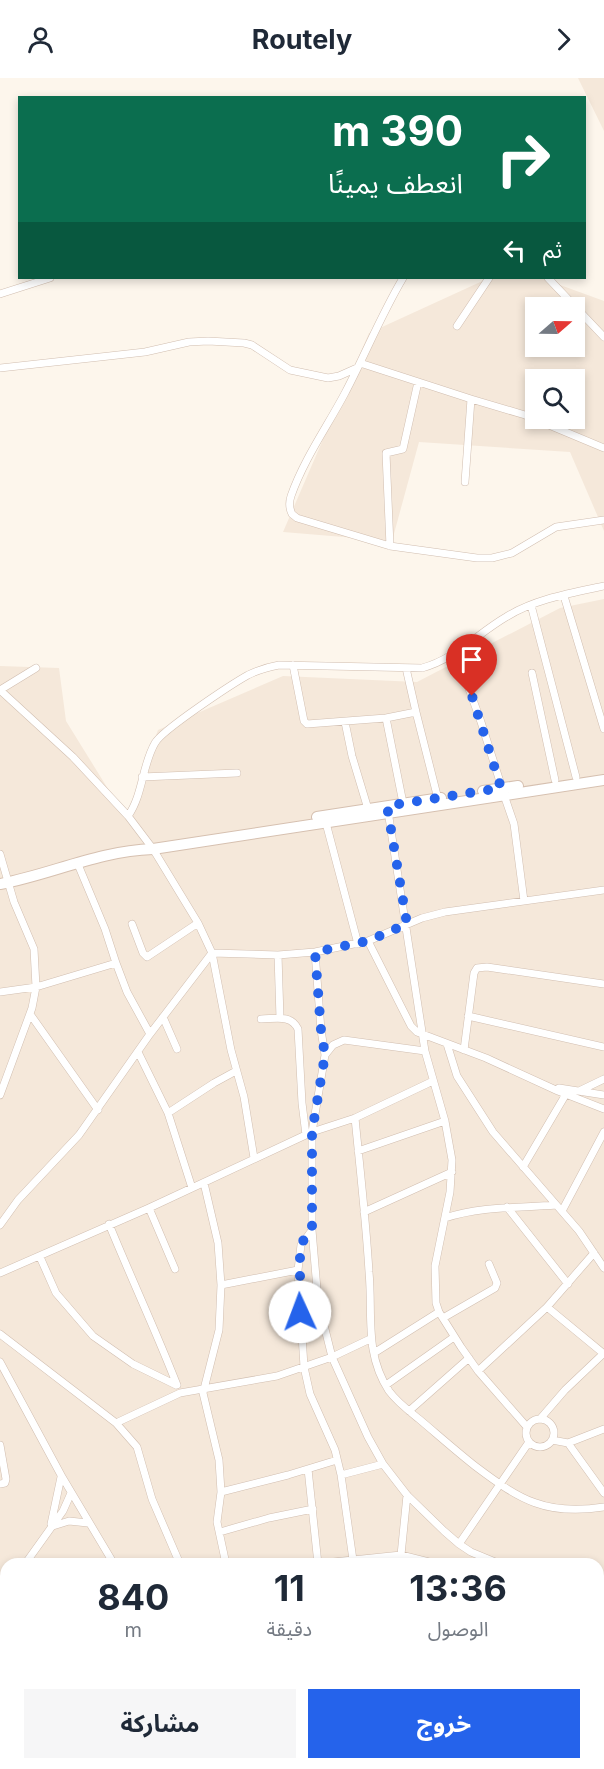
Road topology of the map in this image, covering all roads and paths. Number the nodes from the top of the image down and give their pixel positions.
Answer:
1 (47, 279) edge
2 (402, 279) edge
3 (488, 279) edge
4 (549, 279) edge
5 (0, 294) edge
6 (566, 297) edge
7 (585, 317) edge
8 (457, 326) dead end
9 (604, 337) edge
10 (358, 366) junction
11 (0, 368) edge
12 (418, 382) junction
13 (471, 399) junction
14 (604, 448) edge
15 (465, 482) dead end
16 (604, 520) edge
17 (390, 546) junction
18 (604, 586) edge
19 (564, 596) junction
20 (531, 605) junction
21 (456, 653) junction
22 (293, 665) junction
23 (36, 668) dead end
24 (406, 668) junction
25 (532, 672) dead end
26 (0, 690) edge
27 (417, 712) junction
28 (386, 717) junction
29 (345, 722) junction
30 (604, 729) edge
31 (237, 773) dead end
32 (604, 774) edge
33 (142, 777) junction
34 (555, 780) junction
35 (577, 780) junction
36 (604, 780) edge
37 (503, 792) junction
38 (438, 799) junction
39 (403, 803) junction
40 (368, 809) junction
41 (388, 810) junction
42 (128, 816) junction
43 (326, 823) junction
44 (151, 847) junction
45 (0, 854) edge
46 (76, 862) junction
47 (5, 883) edge
48 (604, 890) edge
49 (524, 902) junction
50 (198, 923) junction
51 (132, 924) dead end
52 (407, 924) junction
53 (368, 941) junction
54 (358, 944) junction
55 (315, 952) junction
56 (212, 953) junction
57 (278, 955) junction
58 (116, 963) junction
59 (604, 984) edge
60 (36, 987) junction
61 (0, 992) edge
62 (30, 1014) junction
63 (468, 1016) junction
64 (163, 1017) junction
65 (280, 1018) junction
66 (261, 1019) dead end
67 (150, 1034) junction
68 (423, 1035) junction
69 (447, 1044) junction
70 (604, 1047) edge
71 (177, 1049) dead end
72 (464, 1050) junction
73 (425, 1051) junction
74 (138, 1052) junction
75 (325, 1055) junction
76 (237, 1071) junction
77 (604, 1079) edge
78 (433, 1081) junction
79 (551, 1088) junction
80 (579, 1091) junction
81 (566, 1094) junction
82 (0, 1095) edge
83 (604, 1095) edge
84 (604, 1109) edge
85 (98, 1110) junction
86 (168, 1113) junction
87 (355, 1118) junction
88 (445, 1121) junction
89 (604, 1132) edge
90 (309, 1133) junction
91 (602, 1139) edge
92 (358, 1151) junction
93 (254, 1158) junction
94 (523, 1167) junction
95 (452, 1172) junction
96 (204, 1183) junction
97 (192, 1188) junction
98 (507, 1207) junction
99 (149, 1208) junction
100 (559, 1208) junction
101 (364, 1212) junction
102 (445, 1218) junction
103 (109, 1224) junction
104 (0, 1225) edge
105 (312, 1230) junction
106 (594, 1253) junction
107 (40, 1257) junction
108 (489, 1264) dead end
109 (604, 1268) edge
110 (175, 1269) dead end
111 (298, 1270) junction
112 (0, 1273) edge
113 (568, 1284) junction
114 (221, 1285) junction
115 (548, 1307) junction
116 (441, 1315) junction
117 (0, 1334) edge
118 (454, 1337) junction
119 (370, 1339) junction
120 (374, 1353) junction
121 (604, 1354) edge
122 (332, 1357) junction
123 (468, 1358) junction
124 (0, 1362) edge
125 (304, 1367) junction
126 (478, 1371) junction
127 (176, 1384) junction
128 (386, 1385) junction
129 (203, 1388) junction
130 (180, 1393) junction
131 (409, 1411) junction
132 (540, 1419) junction
133 (116, 1423) junction
134 (528, 1427) junction
135 (604, 1430) edge
136 (552, 1440) junction
137 (529, 1442) junction
138 (568, 1443) junction
139 (0, 1445) edge
140 (337, 1460) junction
141 (383, 1464) junction
142 (308, 1469) junction
143 (61, 1475) junction
144 (341, 1475) junction
145 (0, 1484) edge
146 (500, 1485) junction
147 (220, 1492) junction
148 (71, 1493) junction
149 (604, 1493) edge
150 (407, 1495) junction
151 (604, 1507) edge
152 (313, 1509) junction
153 (88, 1523) junction
154 (50, 1527) junction
155 (220, 1532) junction
156 (459, 1544) junction
157 (400, 1555) junction
158 (29, 1558) edge
159 (110, 1558) edge
160 (177, 1558) edge
161 (225, 1558) edge
162 (316, 1558) edge
163 (352, 1558) edge
164 (371, 1558) edge
165 (399, 1558) edge
166 (412, 1558) edge
167 (486, 1558) edge

1 - 5 street
2 - 10 street
3 - 8 street
4 - 6 street
7 - 9 street
10 - 11 street
10 - 12 street
10 - 17 street
12 - 13 street
12 - 17 street
13 - 14 street
13 - 15 street
16 - 17 street
18 - 19 street
19 - 20 street
19 - 30 street
20 - 21 street
20 - 35 street
21 - 24 street
21 - 37 street
22 - 24 street
22 - 29 street
22 - 33 street
23 - 26 street
24 - 27 street
25 - 34 street
26 - 42 street
27 - 28 street
27 - 38 street
28 - 29 street
28 - 39 street
29 - 40 street
31 - 33 street
32 - 35 street
33 - 42 street
34 - 35 street
34 - 37 street
35 - 36 street
35 - 37 street
37 - 38 street
37 - 41 street
37 - 49 street
38 - 39 street
39 - 41 street
40 - 41 street
40 - 44 street
41 - 43 street
41 - 52 street
42 - 44 street
43 - 44 street
43 - 54 street
44 - 46 street
44 - 50 street
45 - 47 street
46 - 47 street
46 - 58 street
47 - 60 street
48 - 49 street
49 - 52 street
50 - 51 street
50 - 56 street
52 - 53 street
52 - 68 street
53 - 54 street
53 - 68 street
54 - 55 street
55 - 57 street
55 - 75 street
56 - 57 street
56 - 64 street
56 - 76 street
57 - 65 street
58 - 60 street
58 - 67 street
59 - 63 street
60 - 61 street
60 - 62 street
62 - 82 street
62 - 85 street
63 - 70 street
63 - 72 street
64 - 67 street
64 - 71 street
65 - 66 street
65 - 90 street
67 - 74 street
68 - 69 street
68 - 73 street
69 - 72 street
69 - 94 street
72 - 79 street
73 - 75 street
73 - 78 street
74 - 85 street
74 - 86 street
75 - 90 street
76 - 86 street
76 - 93 street
77 - 80 street
78 - 87 street
78 - 88 street
79 - 80 street
79 - 81 street
80 - 83 street
81 - 84 street
81 - 94 street
85 - 104 street
86 - 97 street
87 - 90 street
87 - 92 street
88 - 92 street
88 - 95 street
89 - 91 street
90 - 93 street
90 - 105 street
91 - 100 street
92 - 101 street
93 - 96 street
94 - 100 street
95 - 101 street
95 - 102 street
96 - 97 street
96 - 114 street
97 - 99 street
98 - 100 street
98 - 102 street
98 - 113 street
99 - 103 street
99 - 110 street
100 - 106 street
101 - 119 street
102 - 116 street
103 - 107 street
103 - 127 street
105 - 111 street
105 - 122 street
106 - 109 street
106 - 113 street
107 - 112 street
107 - 127 street
108 - 116 street
111 - 114 street
111 - 125 street
113 - 115 street
114 - 129 street
115 - 121 street
115 - 126 street
116 - 118 street
116 - 120 street
117 - 133 street
118 - 123 street
118 - 128 street
119 - 120 street
119 - 122 street
120 - 128 street
121 - 132 street
122 - 125 street
122 - 141 street
123 - 126 street
123 - 131 street
124 - 143 street
125 - 129 street
125 - 140 street
126 - 134 street
127 - 130 street
128 - 131 street
129 - 130 street
129 - 147 street
130 - 133 street
131 - 146 street
132 - 134 street
132 - 136 street
133 - 160 street
134 - 137 street
135 - 138 street
136 - 137 street
136 - 138 street
137 - 146 street
138 - 149 street
139 - 145 street
140 - 142 street
140 - 144 street
141 - 144 street
141 - 150 street
142 - 147 street
142 - 152 street
143 - 148 street
143 - 154 street
144 - 163 street
146 - 151 street
146 - 156 street
147 - 155 street
148 - 153 street
148 - 154 street
150 - 156 street
150 - 157 street
152 - 155 street
152 - 162 street
153 - 154 street
153 - 159 street
154 - 158 street
155 - 161 street
156 - 167 street
157 - 164 street
157 - 165 street
157 - 166 street

